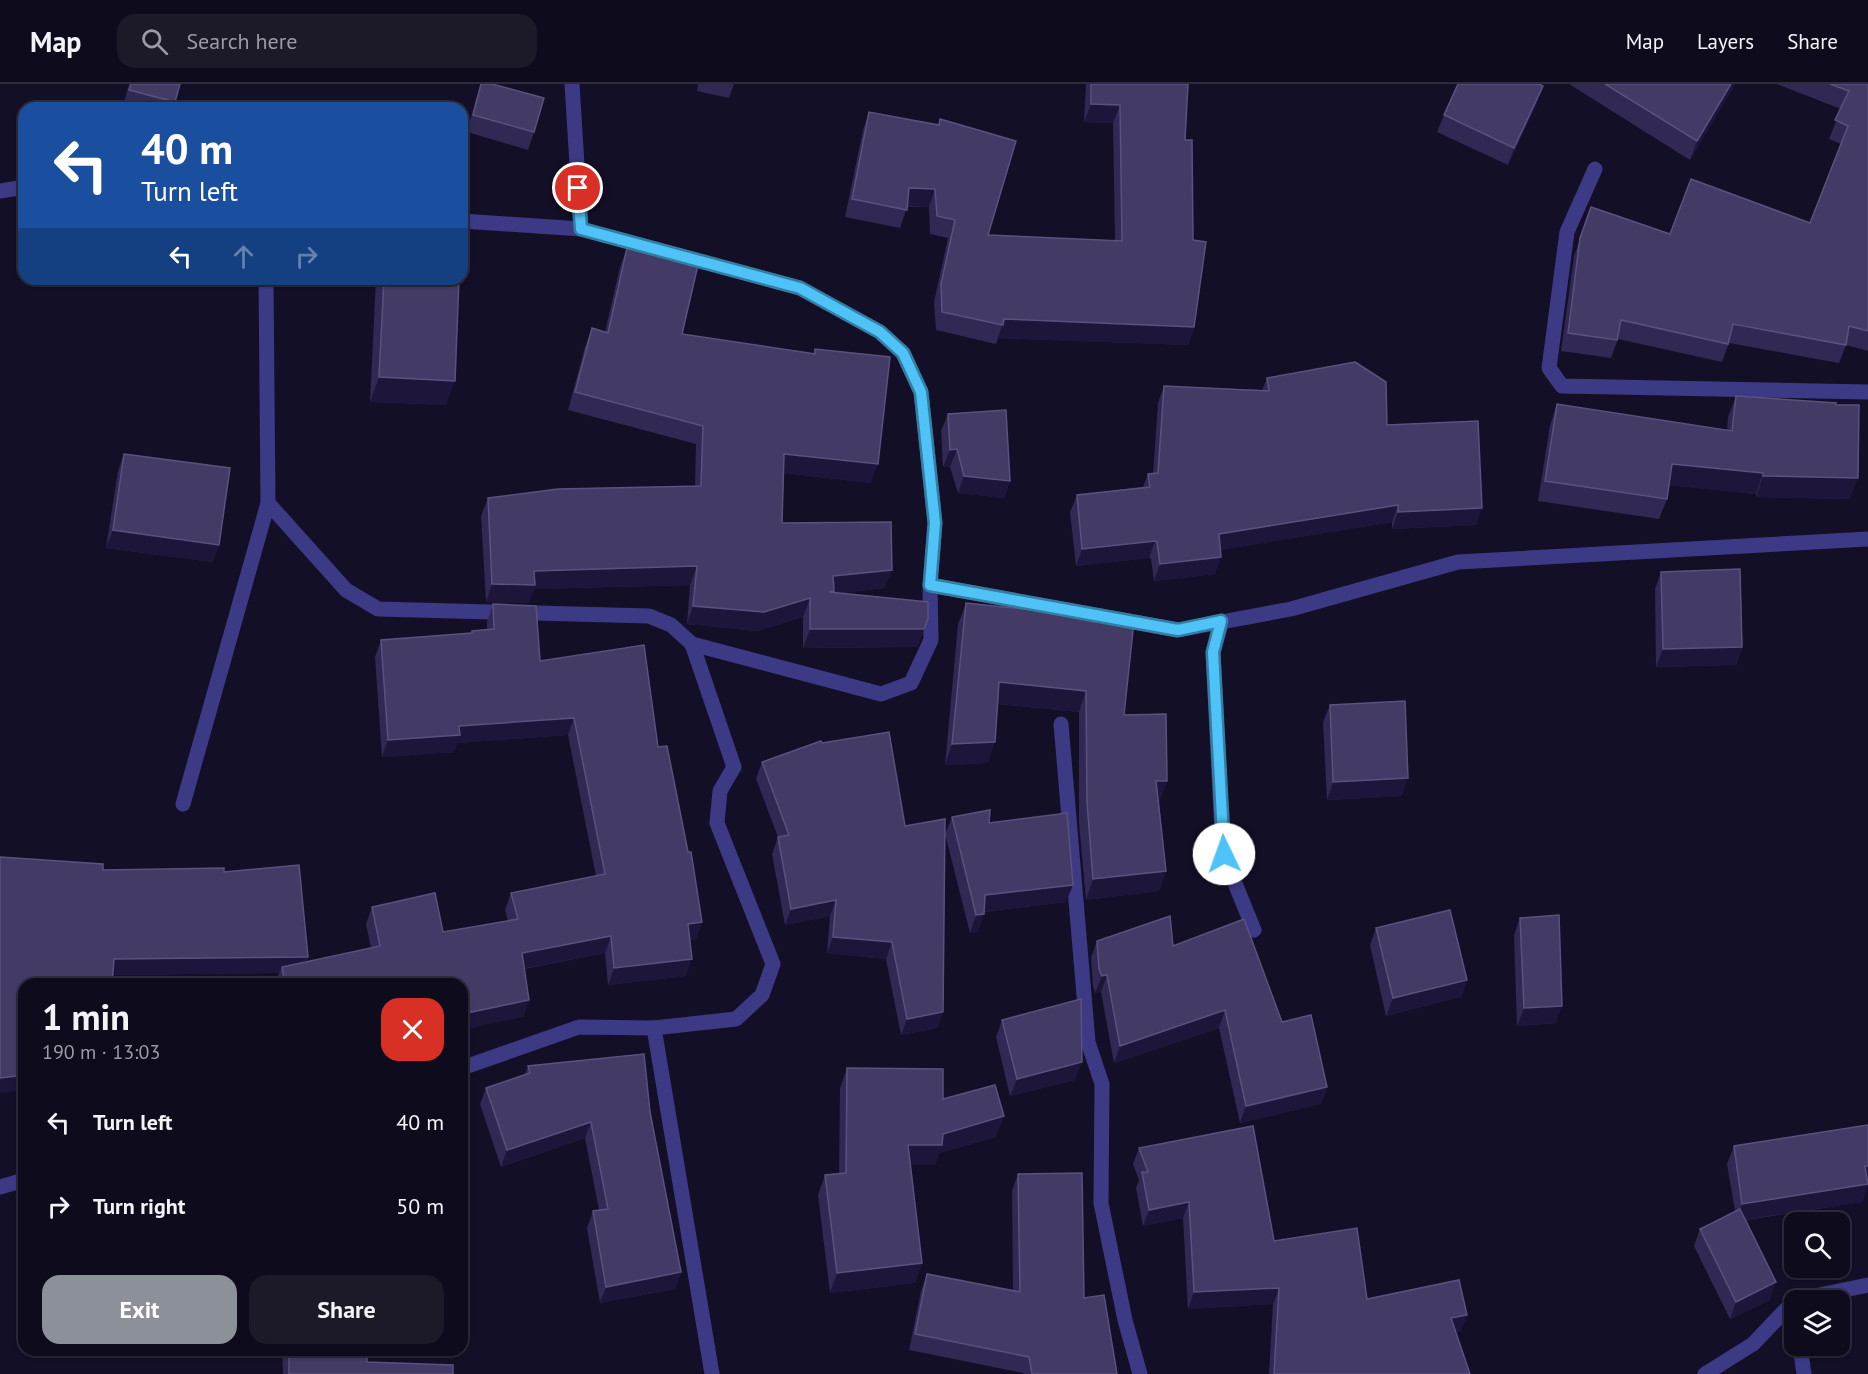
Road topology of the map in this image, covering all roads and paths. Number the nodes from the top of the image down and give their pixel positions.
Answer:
1 (572, 84) edge
2 (1595, 169) dead end
3 (18, 188) edge
4 (0, 191) edge
5 (468, 221) edge
6 (581, 229) junction
7 (266, 285) edge
8 (1868, 392) edge
9 (268, 502) junction
10 (1868, 539) edge
11 (930, 585) junction
12 (1221, 621) junction
13 (692, 644) junction
14 (1061, 724) dead end
15 (183, 804) dead end
16 (1254, 930) dead end
17 (654, 1028) junction
18 (468, 1066) edge
19 (18, 1182) edge
20 (0, 1187) edge
21 (1868, 1285) edge
22 (1845, 1290) edge
23 (1784, 1311) edge
24 (1801, 1356) edge
25 (712, 1374) edge
26 (1140, 1374) edge
27 (1706, 1374) edge
28 (1804, 1374) edge

1 - 6 street
2 - 8 street
3 - 4 street
5 - 6 street
6 - 11 street
7 - 9 street
9 - 13 street
9 - 15 street
10 - 12 street
11 - 12 street
11 - 13 street
12 - 16 street
13 - 17 street
14 - 26 street
17 - 18 street
17 - 25 street
19 - 20 street
21 - 22 street
23 - 27 street
24 - 28 street

